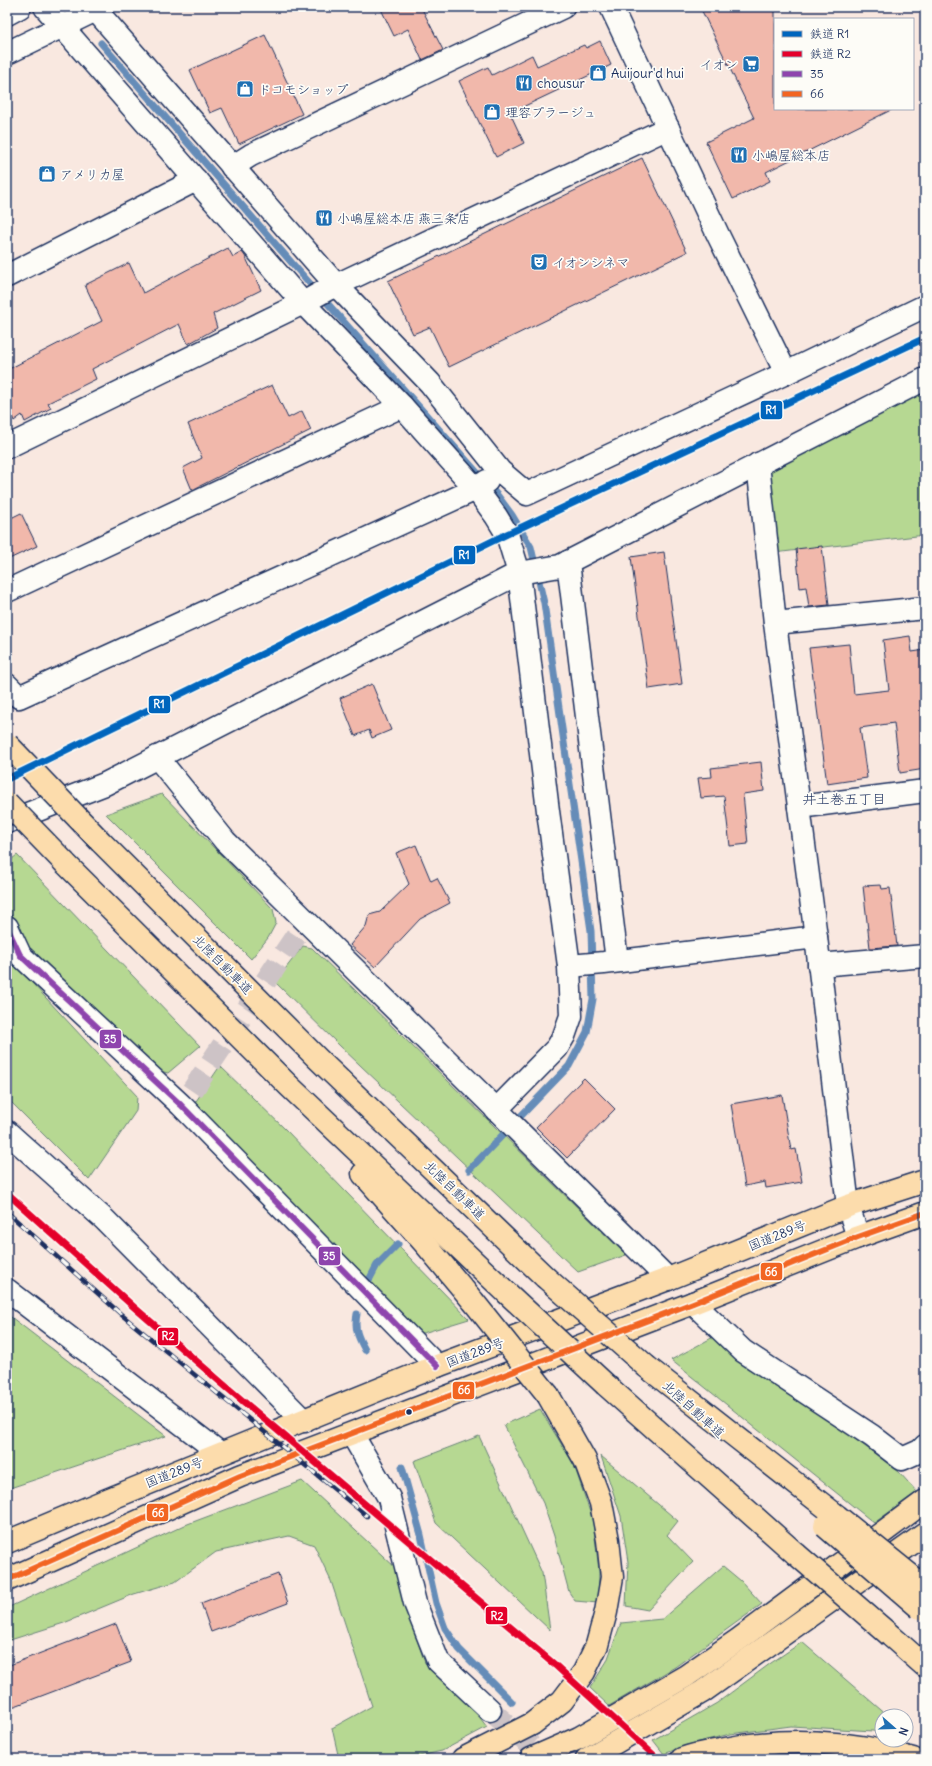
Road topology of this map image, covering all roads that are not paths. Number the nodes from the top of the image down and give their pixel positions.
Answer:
1 (20, 7) edge
2 (45, 7) edge
3 (563, 7) edge
4 (610, 7) edge
5 (97, 8) edge
6 (7, 14) edge
7 (63, 26) junction
8 (7, 53) edge
9 (668, 128) junction
10 (232, 167) junction
11 (196, 180) junction
12 (7, 276) edge
13 (320, 294) junction
14 (925, 306) edge
15 (786, 373) junction
16 (925, 379) edge
17 (402, 406) junction
18 (7, 447) edge
19 (758, 464) junction
20 (500, 471) junction
21 (476, 489) junction
22 (564, 564) junction
23 (524, 572) junction
24 (7, 591) edge
25 (925, 608) edge
26 (775, 622) junction
27 (7, 685) edge
28 (7, 744) edge
29 (157, 757) junction
30 (925, 791) edge
31 (7, 803) edge
32 (799, 807) junction
33 (7, 822) edge
34 (65, 863) junction
35 (7, 927) edge
36 (816, 937) junction
37 (925, 956) edge
38 (593, 964) junction
39 (819, 965) junction
40 (501, 1115) junction
41 (7, 1132) edge
42 (925, 1181) edge
43 (848, 1206) junction
44 (925, 1213) edge
45 (858, 1237) junction
46 (668, 1279) junction
47 (7, 1290) edge
48 (693, 1303) junction
49 (438, 1366) junction
50 (304, 1421) junction
51 (352, 1434) junction
52 (925, 1446) edge
53 (220, 1454) junction
54 (925, 1501) edge
55 (831, 1521) junction
56 (925, 1534) edge
57 (7, 1542) edge
58 (7, 1580) edge
59 (925, 1587) edge
60 (922, 1610) edge
61 (925, 1666) edge
62 (490, 1710) tunnel mouth
63 (462, 1759) edge
64 (531, 1759) edge
65 (587, 1759) edge
66 (682, 1759) edge
67 (912, 1759) edge

1 - 6 street
2 - 7 street
3 - 10 street
4 - 9 street
5 - 7 street
5 - 10 street
7 - 8 street
7 - 11 street
9 - 13 street
9 - 15 street
10 - 13 street
11 - 12 street
11 - 13 street
13 - 17 street
13 - 18 street
13 - 20 street
14 - 15 street
15 - 20 street
16 - 19 street
17 - 21 street
17 - 24 street
19 - 22 street
19 - 26 street
20 - 21 street
21 - 23 street
21 - 27 street
22 - 23 street
22 - 38 street
23 - 29 street
23 - 38 street
25 - 26 street
26 - 32 street
28 - 55 highway, 北陸自動車道, bridge
29 - 33 street
29 - 40 street
30 - 32 street
31 - 34 highway, bridge
32 - 36 street
34 - 61 highway, bridge
34 - 63 highway, bridge
35 - 49 street
36 - 38 street
36 - 39 street
37 - 39 street
38 - 40 street
39 - 43 street
40 - 46 street
41 - 50 street
42 - 43 highway, 国道289号
43 - 45 street
43 - 46 highway, 国道289号
44 - 45 highway
45 - 48 highway
46 - 49 highway, 国道289号
47 - 53 street
48 - 51 highway
48 - 52 street
49 - 50 highway, 国道289号
50 - 53 highway, 国道289号
51 - 58 highway
51 - 62 street
53 - 57 highway, 国道289号
54 - 64 highway
55 - 59 highway, bridge
55 - 60 highway, bridge
56 - 65 highway
66 - 67 highway

